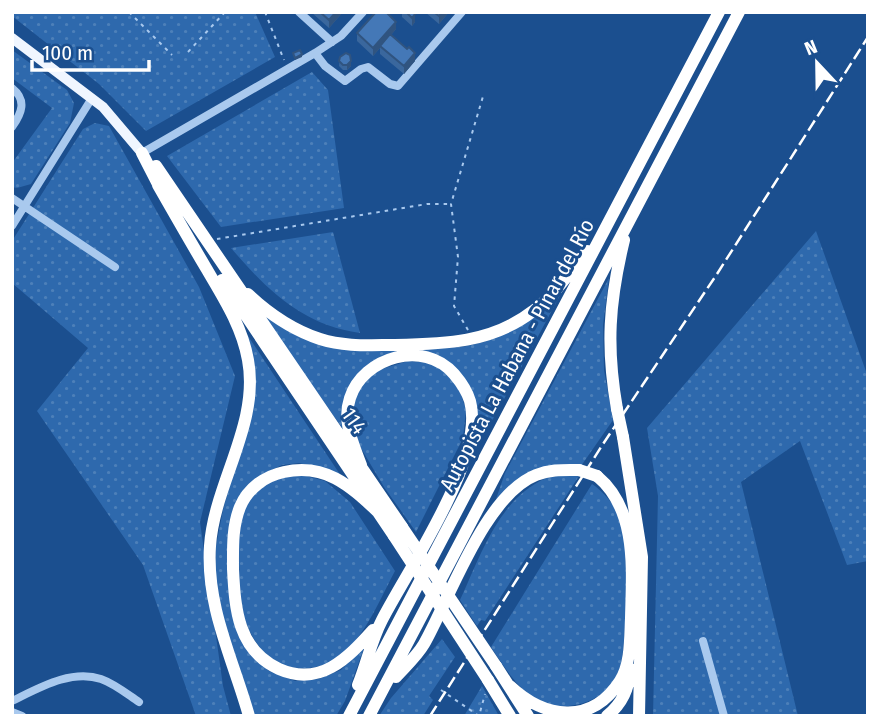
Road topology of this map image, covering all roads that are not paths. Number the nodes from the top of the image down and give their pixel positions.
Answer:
1 (299, 12) edge
2 (363, 12) edge
3 (461, 12) edge
4 (719, 12) edge
5 (739, 12) edge
6 (12, 38) edge
7 (332, 42) junction
8 (315, 53) junction
9 (12, 88) edge
10 (92, 98) junction
11 (12, 127) edge
12 (142, 153) junction
13 (158, 185) junction
14 (12, 198) edge
15 (24, 207) junction
16 (630, 218) junction
17 (607, 224) junction
18 (12, 226) edge
19 (115, 267) dead end
20 (232, 279) junction
21 (502, 428) junction
22 (361, 465) junction
23 (445, 503) junction
24 (479, 508) junction
25 (377, 511) junction
26 (398, 531) junction
27 (475, 541) junction
28 (380, 622) junction
29 (630, 630) junction
30 (703, 641) dead end
31 (510, 686) junction
32 (380, 696) junction
33 (12, 701) edge
34 (139, 702) dead end
35 (12, 712) edge
36 (510, 714) edge
37 (638, 715) edge
38 (22, 716) edge
39 (249, 716) edge
40 (347, 716) edge
41 (369, 716) edge
42 (528, 716) edge
43 (607, 716) edge
44 (724, 716) edge

1 - 7 street
2 - 7 street
3 - 8 street
4 - 17 highway, Autopista La Habana - Pinar del Río
5 - 16 highway, Autopista La Habana - Pinar del Río
6 - 10 main road, 114
7 - 8 street
8 - 12 street
9 - 11 street
10 - 12 main road, 114
10 - 15 street
12 - 13 highway, 114
12 - 20 highway, 114
13 - 25 highway, 114
13 - 39 highway
14 - 15 street
15 - 18 street
15 - 19 street
16 - 24 highway, Autopista La Habana - Pinar del Río
16 - 37 highway, bridge
17 - 20 highway
17 - 21 highway, Autopista La Habana - Pinar del Río
20 - 22 highway, 114
21 - 23 highway
21 - 40 highway, Autopista La Habana - Pinar del Río
22 - 23 highway
22 - 26 highway, 114
23 - 28 highway
24 - 27 highway
24 - 32 highway, Autopista La Habana - Pinar del Río
25 - 26 highway, 114
25 - 28 highway
26 - 31 highway, 114, bridge
26 - 36 highway, 114, bridge
27 - 29 highway, bridge
27 - 32 highway
28 - 40 highway
29 - 31 highway
29 - 43 highway
30 - 44 street
31 - 42 highway, 114
32 - 41 highway, Autopista La Habana - Pinar del Río
33 - 34 street
35 - 38 street

